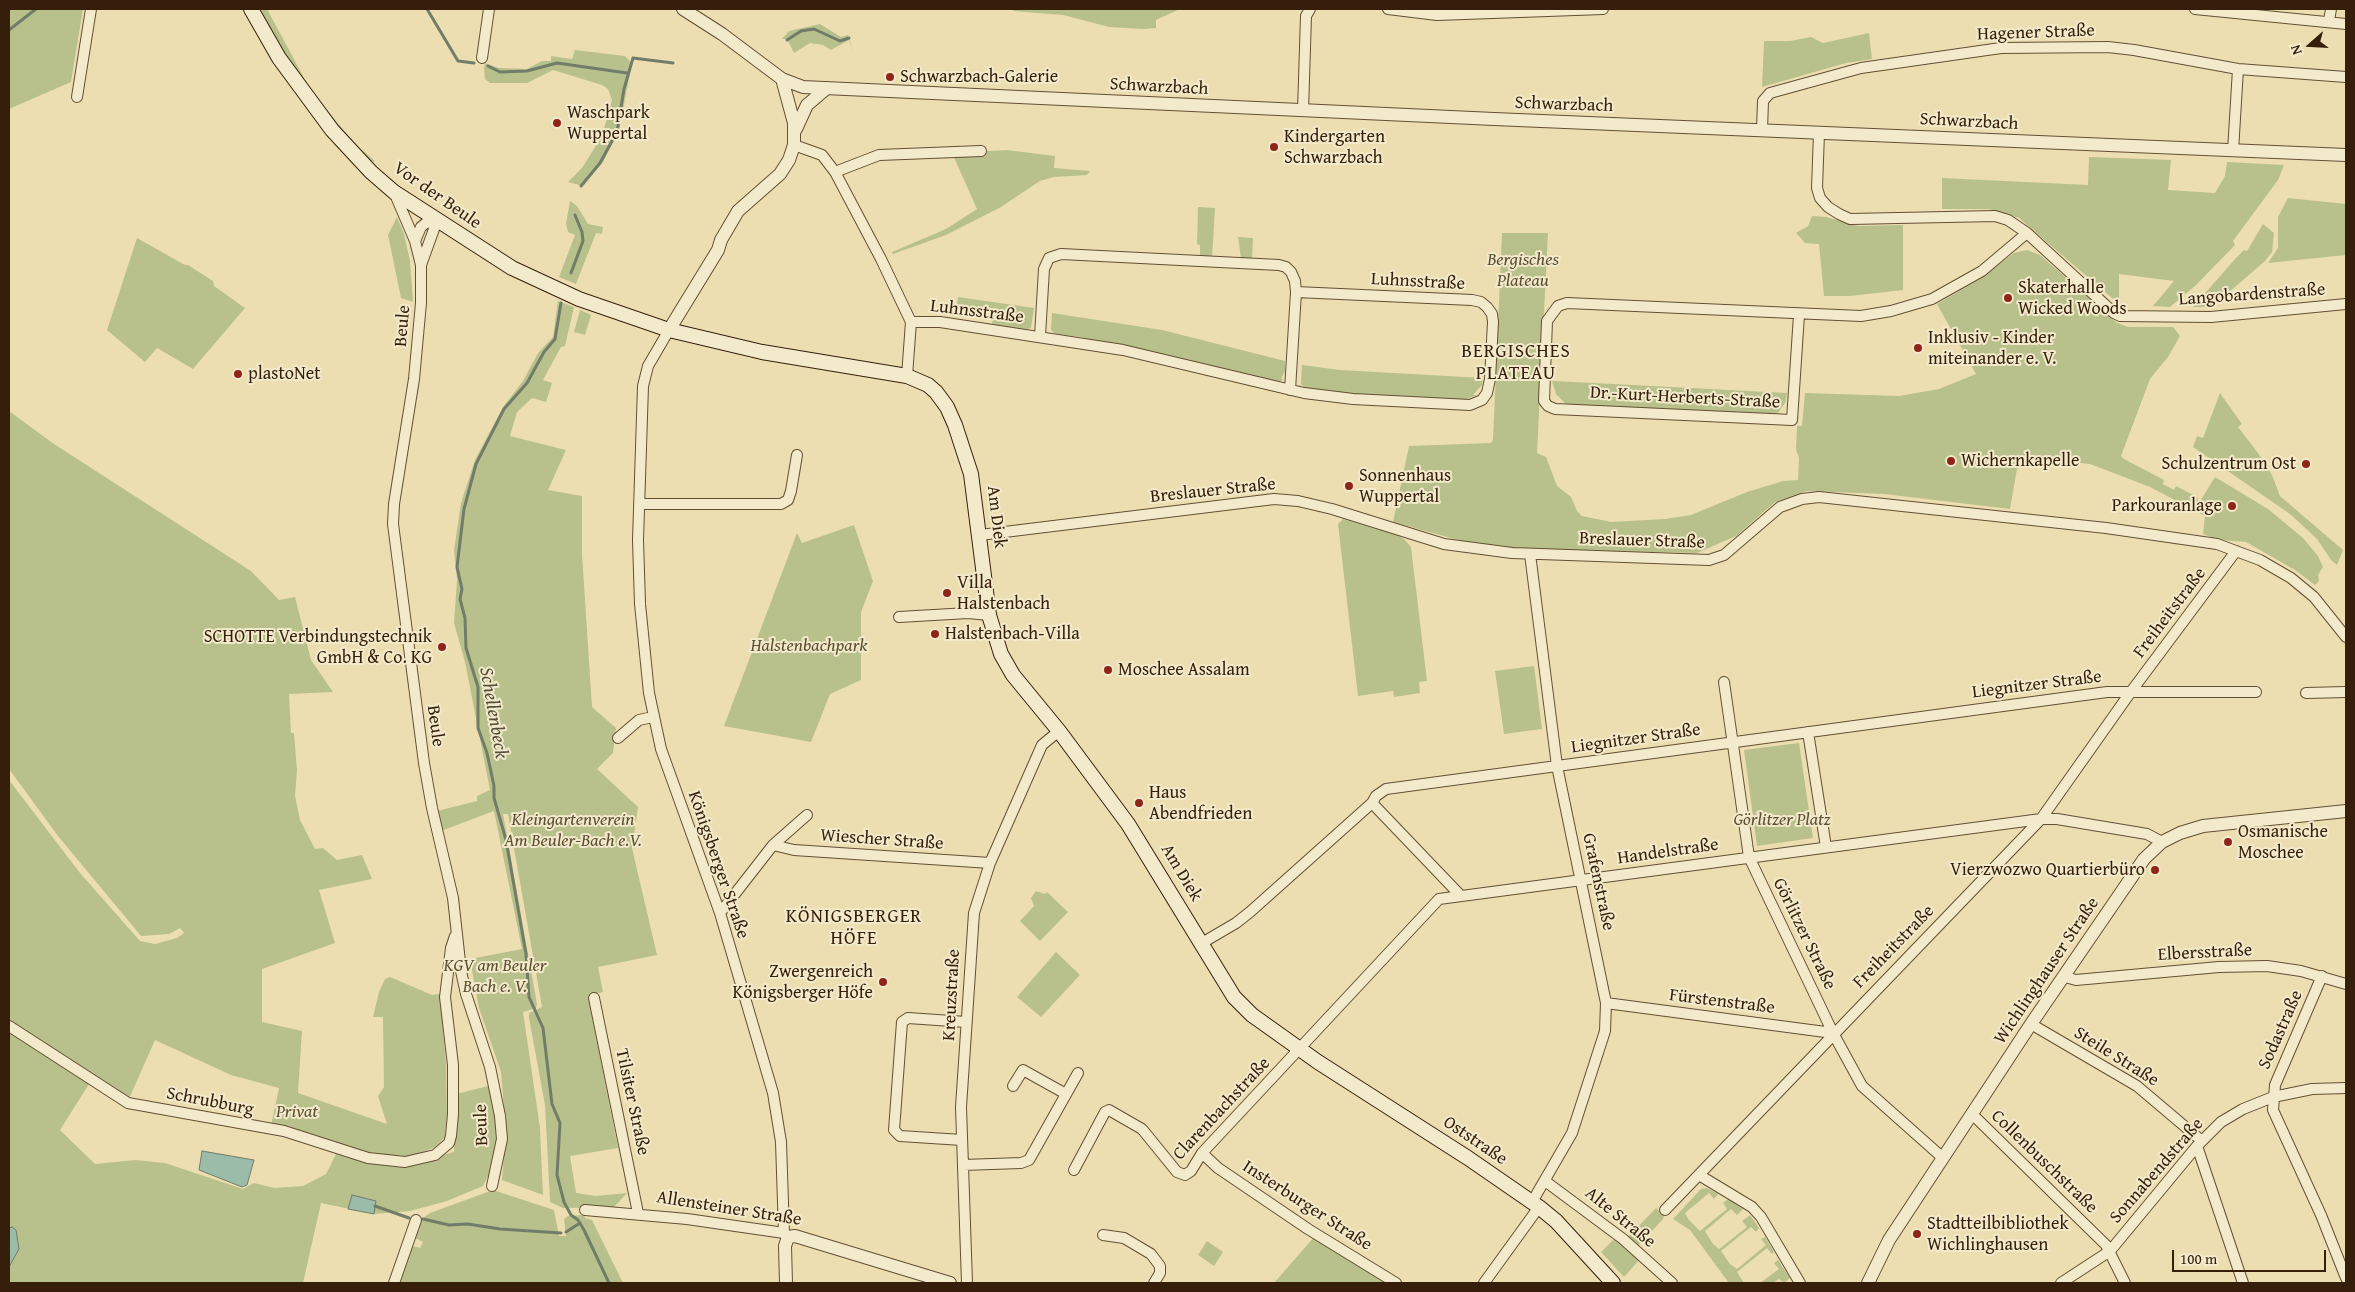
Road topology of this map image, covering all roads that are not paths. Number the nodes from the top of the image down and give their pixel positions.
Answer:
1 (91, 9) edge
2 (251, 9) edge
3 (489, 9) edge
4 (683, 9) edge
5 (1388, 9) edge
6 (1603, 9) edge
7 (2195, 9) edge
8 (2331, 9) edge
9 (1308, 12) edge
10 (2329, 21) junction
11 (2346, 24) edge
12 (482, 58) dead end
13 (2238, 69) junction
14 (2346, 77) edge
15 (782, 79) junction
16 (826, 88) junction
17 (78, 97) dead end
18 (1303, 111) junction
19 (1762, 130) junction
20 (795, 131) junction
21 (1819, 132) junction
22 (794, 145) junction
23 (982, 151) dead end
24 (2233, 151) junction
25 (2346, 155) edge
26 (835, 172) junction
27 (394, 192) junction
28 (432, 218) junction
29 (2027, 233) junction
30 (415, 241) junction
31 (421, 265) junction
32 (1296, 292) junction
33 (2346, 304) edge
34 (1798, 315) junction
35 (911, 322) junction
36 (669, 330) junction
37 (1040, 336) junction
38 (907, 376) junction
39 (1290, 390) junction
40 (797, 455) dead end
41 (638, 504) junction
42 (980, 535) junction
43 (2236, 551) junction
44 (1530, 554) junction
45 (989, 615) junction
46 (899, 617) dead end
47 (2346, 637) edge
48 (1724, 682) dead end
49 (2256, 692) dead end
50 (2346, 692) edge
51 (2130, 693) junction
52 (2306, 694) dead end
53 (653, 717) junction
54 (1059, 731) junction
55 (1808, 732) junction
56 (618, 738) dead end
57 (1732, 742) junction
58 (1557, 766) junction
59 (1372, 803) junction
60 (2346, 811) edge
61 (807, 815) dead end
62 (2041, 819) junction
63 (2162, 842) junction
64 (773, 845) junction
65 (1826, 847) junction
66 (1749, 857) junction
67 (990, 863) junction
68 (1581, 881) junction
69 (1460, 895) junction
70 (720, 913) junction
71 (456, 935) junction
72 (1202, 943) junction
73 (2322, 976) junction
74 (2065, 977) junction
75 (2346, 984) edge
76 (594, 998) dead end
77 (1606, 1003) junction
78 (966, 1022) junction
79 (2031, 1024) junction
80 (9, 1026) edge
81 (1833, 1033) junction
82 (1300, 1049) junction
83 (1078, 1074) dead end
84 (1013, 1086) dead end
85 (2346, 1088) edge
86 (1066, 1094) junction
87 (2273, 1097) junction
88 (1973, 1115) junction
89 (962, 1140) junction
90 (2200, 1143) junction
91 (1202, 1153) junction
92 (1943, 1158) junction
93 (963, 1165) junction
94 (1074, 1170) dead end
95 (1699, 1175) junction
96 (1545, 1181) junction
97 (492, 1186) dead end
98 (1536, 1204) junction
99 (585, 1210) dead end
100 (1665, 1210) dead end
101 (638, 1213) junction
102 (416, 1220) dead end
103 (786, 1235) junction
104 (1103, 1235) dead end
105 (2110, 1251) junction
106 (2346, 1278) edge
107 (394, 1283) edge
108 (786, 1283) edge
109 (950, 1283) edge
110 (967, 1283) edge
111 (1154, 1283) edge
112 (1396, 1283) edge
113 (1484, 1283) edge
114 (1613, 1283) edge
115 (1672, 1283) edge
116 (1800, 1283) edge
117 (1868, 1283) edge
118 (2061, 1283) edge
119 (2125, 1283) edge
120 (2243, 1283) edge

1 - 17 street
2 - 27 main road, Vor der Beule
3 - 12 street
4 - 15 street, Schwarzbach
5 - 6 street
7 - 10 street
8 - 10 street
9 - 18 street
10 - 11 street
13 - 14 street, Hagener Straße
13 - 19 street, Hagener Straße
13 - 24 street
15 - 16 street, Schwarzbach
15 - 20 street
16 - 18 street, Schwarzbach
16 - 20 street
18 - 19 street, Schwarzbach
19 - 21 street, Schwarzbach
20 - 22 street
21 - 24 street, Schwarzbach
21 - 29 street, Langobardenstraße
22 - 26 street, Luhnsstraße
22 - 36 street
23 - 26 street
24 - 25 street, Schwarzbach
26 - 35 street, Luhnsstraße
27 - 28 main road, Vor der Beule
27 - 30 street, Beule
28 - 30 street
28 - 31 street, Beule
28 - 36 main road, Vor der Beule
29 - 33 street, Langobardenstraße
29 - 34 street, Dr.-Kurt-Herberts-Straße
30 - 31 street, Beule
31 - 71 street, Beule
32 - 37 street, Luhnsstraße
32 - 39 street, Luhnsstraße
32 - 39 street, Luhnsstraße
34 - 34 street, Dr.-Kurt-Herberts-Straße
35 - 37 street, Luhnsstraße
35 - 38 street, Luhnsstraße
36 - 38 main road, Am Diek
36 - 41 street, Königsberger Straße
37 - 39 street, Luhnsstraße
38 - 42 main road, Am Diek
40 - 41 street
41 - 53 street, Königsberger Straße
42 - 44 street, Breslauer Straße
42 - 45 main road, Am Diek
43 - 44 street, Breslauer Straße
43 - 47 street, Breslauer Straße
43 - 51 street, Freiheitstraße
44 - 58 street, Grafenstraße
45 - 46 street
45 - 54 main road, Am Diek
48 - 57 street, Görlitzer Straße
49 - 51 street
50 - 52 street
51 - 55 street, Liegnitzer Straße
51 - 62 street, Freiheitstraße
53 - 56 street
53 - 70 street, Königsberger Straße
54 - 67 street, Kreuzstraße
54 - 72 main road, Am Diek
55 - 57 street, Liegnitzer Straße
55 - 65 street
57 - 58 street, Liegnitzer Straße
57 - 66 street, Görlitzer Straße
58 - 59 street, Liegnitzer Straße
58 - 68 street, Grafenstraße
59 - 69 street
59 - 72 street, Liegnitzer Straße
60 - 63 street, Wichlinghauser Straße
61 - 64 street
62 - 63 street, Handelstraße
62 - 65 street, Handelstraße
62 - 81 street, Freiheitstraße
63 - 74 street, Wichlinghauser Straße
64 - 67 street, Wiescher Straße
64 - 70 street
65 - 66 street, Handelstraße
66 - 68 street, Handelstraße
66 - 81 street, Görlitzer Straße
67 - 78 street, Kreuzstraße
68 - 69 street, Handelstraße
68 - 77 street, Grafenstraße
69 - 82 street, Handelstraße
70 - 103 street, Königsberger Straße
71 - 80 street, Schrubburg
71 - 97 street, Beule
72 - 82 main road, Am Diek
73 - 74 street, Elbersstraße
73 - 75 street, Elbersstraße
73 - 87 street, Sodastraße
74 - 79 street, Wichlinghauser Straße
76 - 101 street, Tilsiter Straße
77 - 81 street, Fürstenstraße
77 - 96 street, Grafenstraße
78 - 89 street, Kreuzstraße
78 - 89 street
79 - 88 street, Wichlinghauser Straße
79 - 90 street, Steile Straße
81 - 92 street, Görlitzer Straße
81 - 95 street, Freiheitstraße
82 - 91 street, Clarenbachstraße
82 - 98 main road, Oststraße
83 - 86 street
84 - 86 street
85 - 87 street, Sonnabendstraße
86 - 93 street
87 - 90 street, Sonnabendstraße
87 - 106 street
88 - 92 street, Wichlinghauser Straße
88 - 105 street, Collenbuschstraße
89 - 93 street, Kreuzstraße
90 - 105 street, Sonnabendstraße
90 - 120 street
91 - 94 street, Clarenbachstraße
91 - 112 street, Insterburger Straße
92 - 117 street, Wichlinghauser Straße
93 - 110 street, Kreuzstraße
95 - 100 street, Freiheitstraße
95 - 116 street
96 - 98 street, Grafenstraße
96 - 115 street, Alte Straße
98 - 113 street, Grafenstraße
98 - 114 main road, Oststraße
99 - 101 street, Allensteiner Straße
101 - 103 street, Allensteiner Straße
102 - 107 street
103 - 108 street
103 - 109 street, Allensteiner Straße
104 - 111 street
105 - 118 street, Sonnabendstraße
105 - 119 street, Collenbuschstraße

